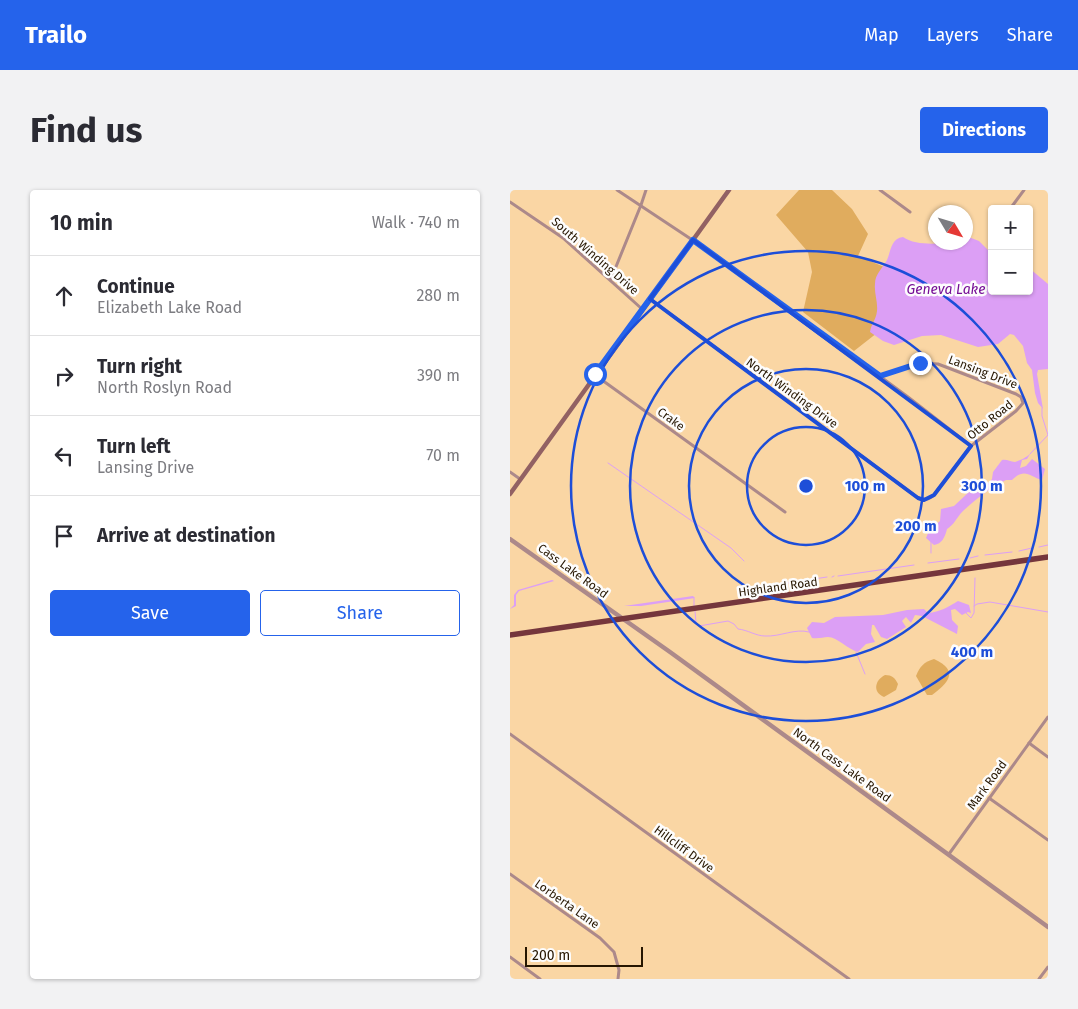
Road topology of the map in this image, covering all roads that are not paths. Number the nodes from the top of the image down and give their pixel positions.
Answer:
1 (617, 190) edge
2 (646, 190) edge
3 (729, 190) edge
4 (880, 190) edge
5 (1024, 190) edge
6 (510, 202) edge
7 (641, 205) junction
8 (1013, 205) edge
9 (910, 212) dead end
10 (693, 240) junction
11 (611, 279) junction
12 (650, 299) junction
13 (642, 309) junction
14 (595, 374) junction
15 (880, 376) junction
16 (1021, 397) joint
17 (971, 446) junction
18 (510, 472) edge
19 (520, 479) junction
20 (510, 494) edge
21 (924, 500) joint
22 (785, 512) dead end
23 (510, 539) edge
24 (1048, 557) edge
25 (624, 620) junction
26 (510, 635) edge
27 (1048, 717) edge
28 (510, 734) edge
29 (1029, 743) junction
30 (1048, 758) edge
31 (989, 798) junction
32 (1048, 840) edge
33 (949, 854) junction
34 (510, 874) edge
35 (1048, 927) edge
36 (510, 957) edge
37 (1048, 967) edge
38 (540, 979) edge
39 (618, 979) edge
40 (849, 979) edge
41 (1039, 979) edge

1 - 7 street
2 - 7 street
3 - 10 main road
4 - 9 street
5 - 8 street
6 - 11 street, South Winding Drive
7 - 10 street
7 - 11 street
10 - 12 main road
10 - 15 street
11 - 13 street, South Winding Drive
12 - 13 main road
12 - 21 street, North Winding Drive
13 - 14 main road
14 - 19 main road
14 - 22 street, Crake
15 - 16 street, Lansing Drive
15 - 17 street
16 - 17 street, Otto Road
17 - 21 street, Otto Road
18 - 19 street
19 - 20 main road
23 - 25 street, Cass Lake Road
24 - 25 highway, Highland Road
25 - 26 highway, Highland Road
25 - 33 street, North Cass Lake Road
27 - 29 street, Mark Road
28 - 40 street, Hillcliff Drive
29 - 30 street
29 - 31 street, Mark Road
31 - 32 street
31 - 33 street, Mark Road
33 - 35 street, North Cass Lake Road
34 - 39 street, Lorberta Lane
36 - 38 street
37 - 41 street

